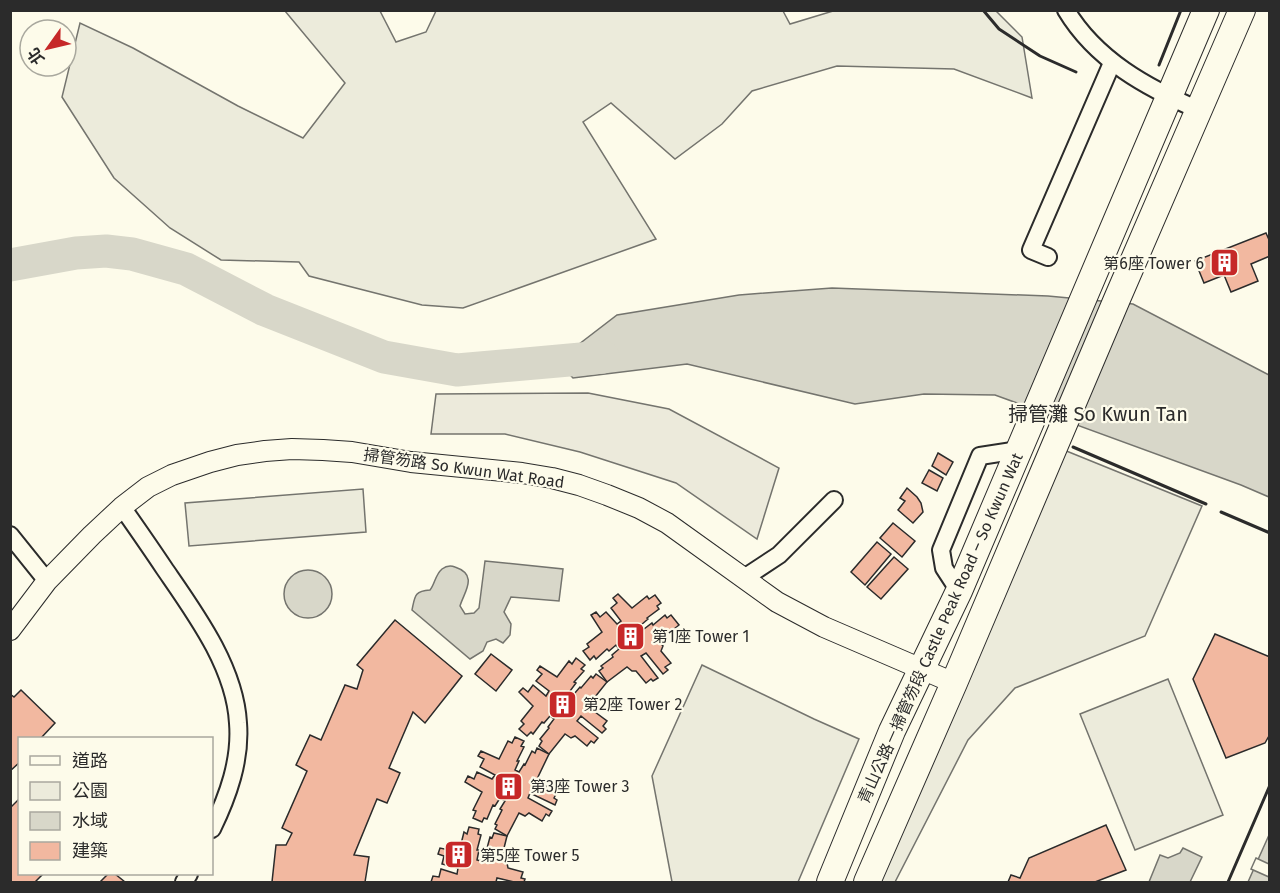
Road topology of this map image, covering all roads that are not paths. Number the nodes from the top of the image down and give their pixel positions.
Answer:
1 (1066, 10) edge
2 (1206, 10) edge
3 (1242, 10) edge
4 (1112, 63) junction
5 (1168, 97) junction
6 (1199, 110) junction
7 (1048, 257) dead end
8 (834, 500) dead end
9 (122, 507) junction
10 (10, 536) edge
11 (744, 578) junction
12 (44, 584) junction
13 (10, 612) edge
14 (10, 630) edge
15 (921, 668) junction
16 (954, 683) junction
17 (213, 827) edge
18 (830, 882) edge
19 (867, 882) edge

1 - 4 street
2 - 5 main road, 青山公路－掃管笏段 Castle Peak Road – So Kwun Wat
3 - 6 main road, 青山公路－掃管笏段 Castle Peak Road – So Kwun Wat
4 - 5 street
4 - 7 street
5 - 6 street
5 - 15 main road, 青山公路－掃管笏段 Castle Peak Road – So Kwun Wat
6 - 16 main road, 青山公路－掃管笏段 Castle Peak Road – So Kwun Wat
8 - 11 street
9 - 11 street, 掃管笏路 So Kwun Wat Road
9 - 12 street, 掃管笏路 So Kwun Wat Road
9 - 17 street
10 - 12 street
11 - 15 street, 掃管笏路 So Kwun Wat Road
12 - 13 street, 掃管笏路 So Kwun Wat Road
12 - 14 street, 掃管笏路 So Kwun Wat Road
15 - 16 street, 掃管笏路 So Kwun Wat Road
15 - 18 main road, 青山公路－掃管笏段 Castle Peak Road – So Kwun Wat
16 - 19 main road, 青山公路－掃管笏段 Castle Peak Road – So Kwun Wat

